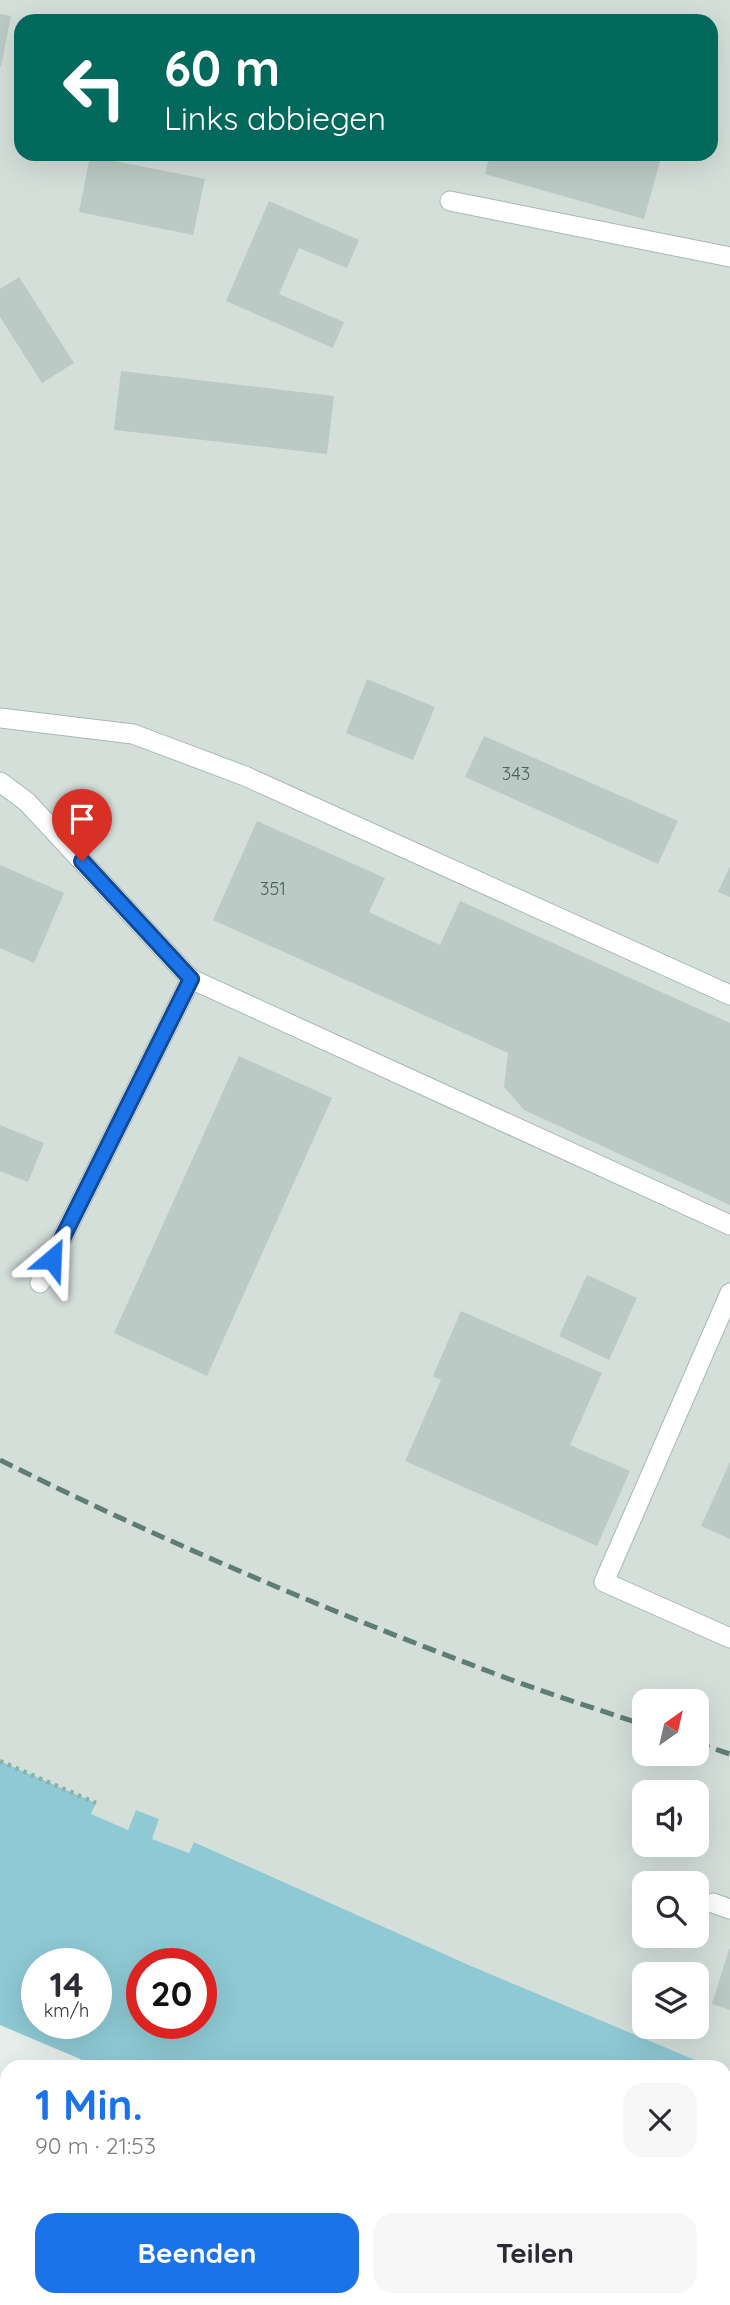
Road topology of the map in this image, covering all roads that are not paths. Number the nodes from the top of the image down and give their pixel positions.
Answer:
1 (450, 201) dead end
2 (730, 257) edge
3 (0, 718) edge
4 (0, 782) edge
5 (191, 979) junction
6 (730, 995) edge
7 (730, 1225) edge
8 (40, 1283) dead end
9 (730, 1293) edge
10 (730, 1638) edge

1 - 2 lane
3 - 6 lane
4 - 5 lane
5 - 7 lane
5 - 8 lane
9 - 10 lane

